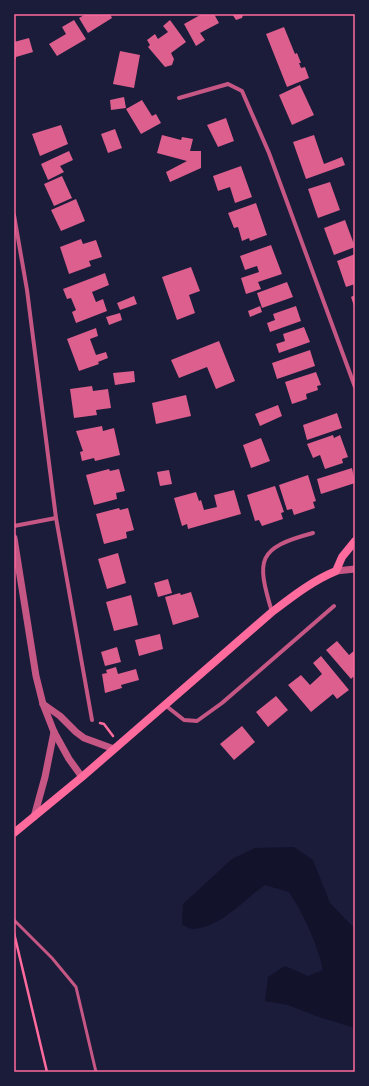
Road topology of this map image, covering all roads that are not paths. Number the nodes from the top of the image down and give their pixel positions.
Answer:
1 (179, 98) dead end
2 (14, 215) edge
3 (355, 387) edge
4 (56, 518) junction
5 (14, 526) edge
6 (313, 533) dead end
7 (14, 538) edge
8 (355, 541) edge
9 (355, 569) edge
10 (336, 571) junction
11 (334, 606) dead end
12 (272, 612) junction
13 (43, 704) junction
14 (165, 705) junction
15 (92, 720) road end
16 (54, 732) junction
17 (117, 746) junction
18 (82, 777) junction
19 (34, 817) junction
20 (14, 833) edge
21 (14, 920) edge
22 (96, 1072) edge

1 - 3 street
2 - 4 street
4 - 5 street
4 - 15 street
6 - 12 street
7 - 13 street
8 - 10 main road
9 - 10 street
10 - 12 main road
11 - 14 street
12 - 14 main road
13 - 16 street
13 - 17 street
14 - 17 main road
16 - 18 street
16 - 19 street
17 - 18 main road
18 - 19 main road
19 - 20 main road
21 - 22 lane

